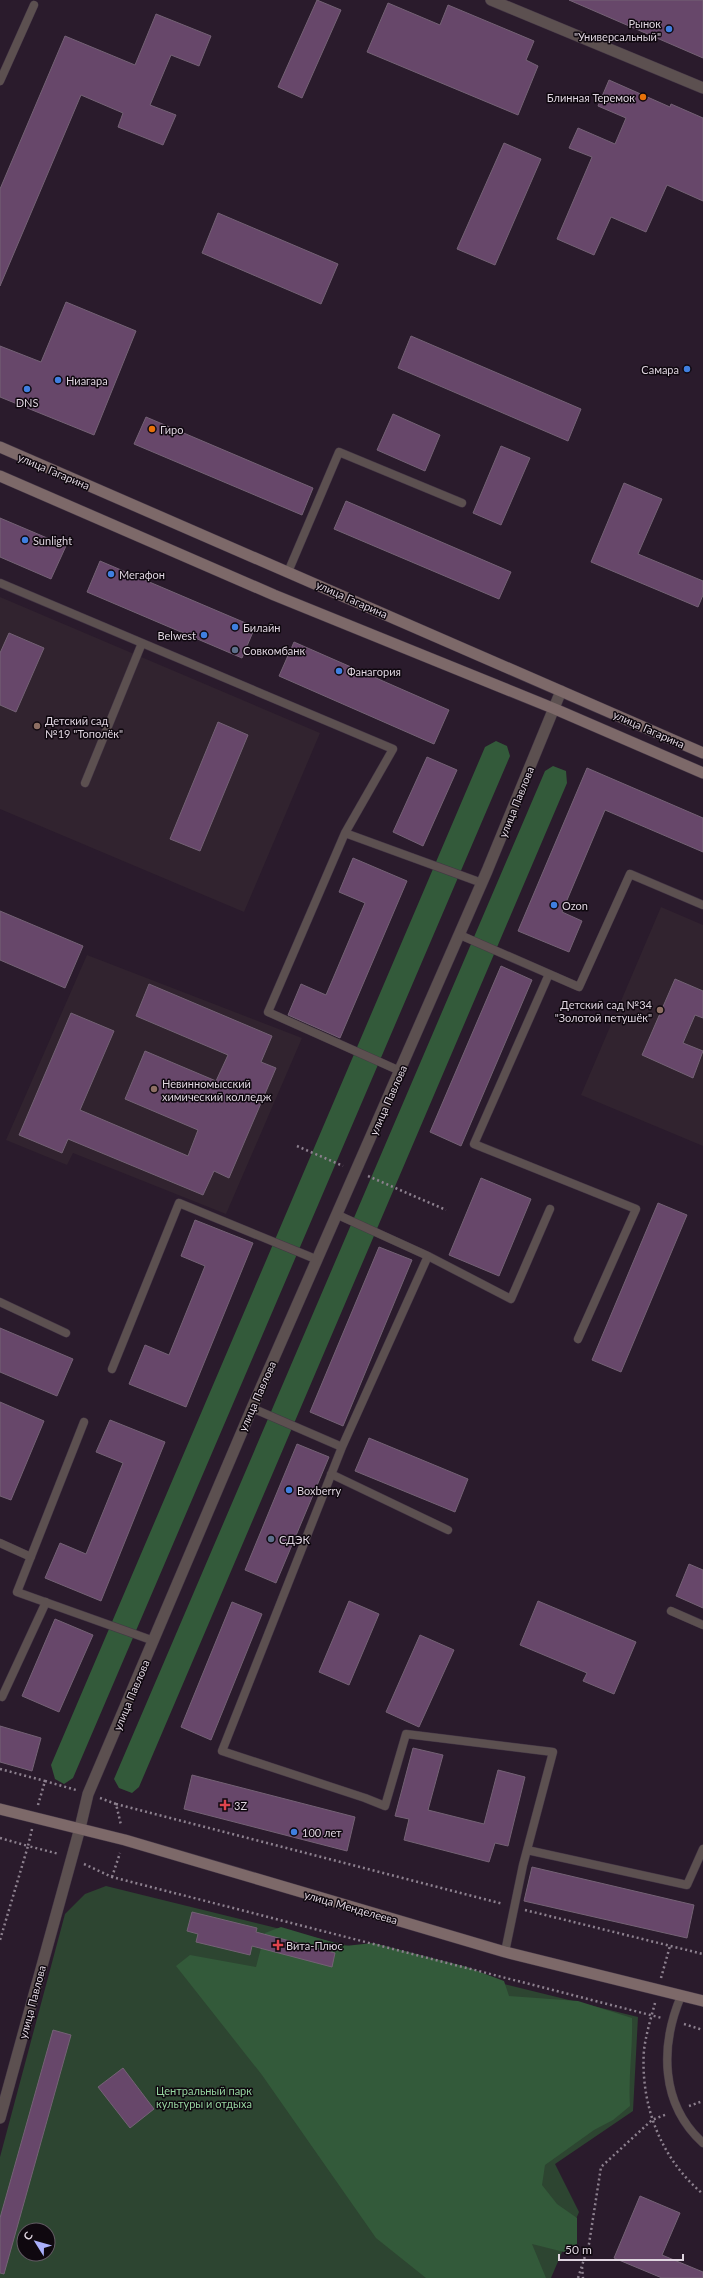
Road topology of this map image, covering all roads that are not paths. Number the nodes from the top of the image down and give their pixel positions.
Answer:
1 (491, 0) edge
2 (34, 5) dead end
3 (0, 81) edge
4 (703, 88) edge
5 (0, 447) edge
6 (0, 476) edge
7 (462, 503) dead end
8 (288, 572) junction
9 (0, 583) edge
10 (142, 643) junction
11 (562, 691) junction
12 (555, 709) junction
13 (703, 753) edge
14 (703, 773) edge
15 (85, 782) dead end
16 (345, 833) junction
17 (482, 883) junction
18 (703, 905) edge
19 (460, 935) junction
20 (549, 974) junction
21 (400, 1071) junction
22 (550, 1209) dead end
23 (338, 1215) junction
24 (428, 1256) junction
25 (318, 1260) junction
26 (0, 1302) edge
27 (66, 1333) dead end
28 (578, 1339) dead end
29 (112, 1369) dead end
30 (252, 1408) junction
31 (84, 1422) dead end
32 (342, 1447) junction
33 (331, 1474) junction
34 (448, 1530) dead end
35 (0, 1543) edge
36 (31, 1557) junction
37 (46, 1602) junction
38 (671, 1611) dead end
39 (703, 1625) edge
40 (154, 1641) junction
41 (0, 1696) edge
42 (0, 1808) edge
43 (80, 1828) junction
44 (703, 1849) edge
45 (527, 1850) junction
46 (505, 1952) junction
47 (681, 1996) junction
48 (703, 2002) edge
49 (0, 2118) edge
50 (703, 2143) edge

1 - 4 street
2 - 3 lane
5 - 8 main road, улица Гагарина
6 - 12 main road, улица Гагарина
7 - 8 lane
8 - 11 main road, улица Гагарина
9 - 10 lane
10 - 15 lane
10 - 16 lane
11 - 12 street, улица Павлова
11 - 13 main road, улица Гагарина
12 - 14 main road, улица Гагарина
12 - 17 street, улица Павлова
16 - 17 lane
16 - 21 lane
17 - 19 street, улица Павлова
18 - 20 lane
19 - 20 lane
19 - 21 street, улица Павлова
20 - 28 lane
21 - 23 street, улица Павлова
22 - 24 lane
23 - 24 lane
23 - 25 street, улица Павлова
24 - 32 lane
25 - 29 lane
25 - 30 street, улица Павлова
26 - 27 lane
30 - 32 lane
30 - 40 street, улица Павлова
31 - 36 lane
32 - 33 lane
33 - 34 lane
33 - 45 lane
35 - 36 lane
36 - 37 lane
37 - 40 lane
37 - 41 lane
38 - 39 lane
40 - 43 street, улица Павлова
42 - 43 main road, улица Менделеева
43 - 46 main road, улица Менделеева
43 - 49 street, улица Павлова
44 - 45 lane
45 - 46 lane
46 - 47 main road, улица Менделеева
47 - 48 main road, улица Менделеева
47 - 50 lane

